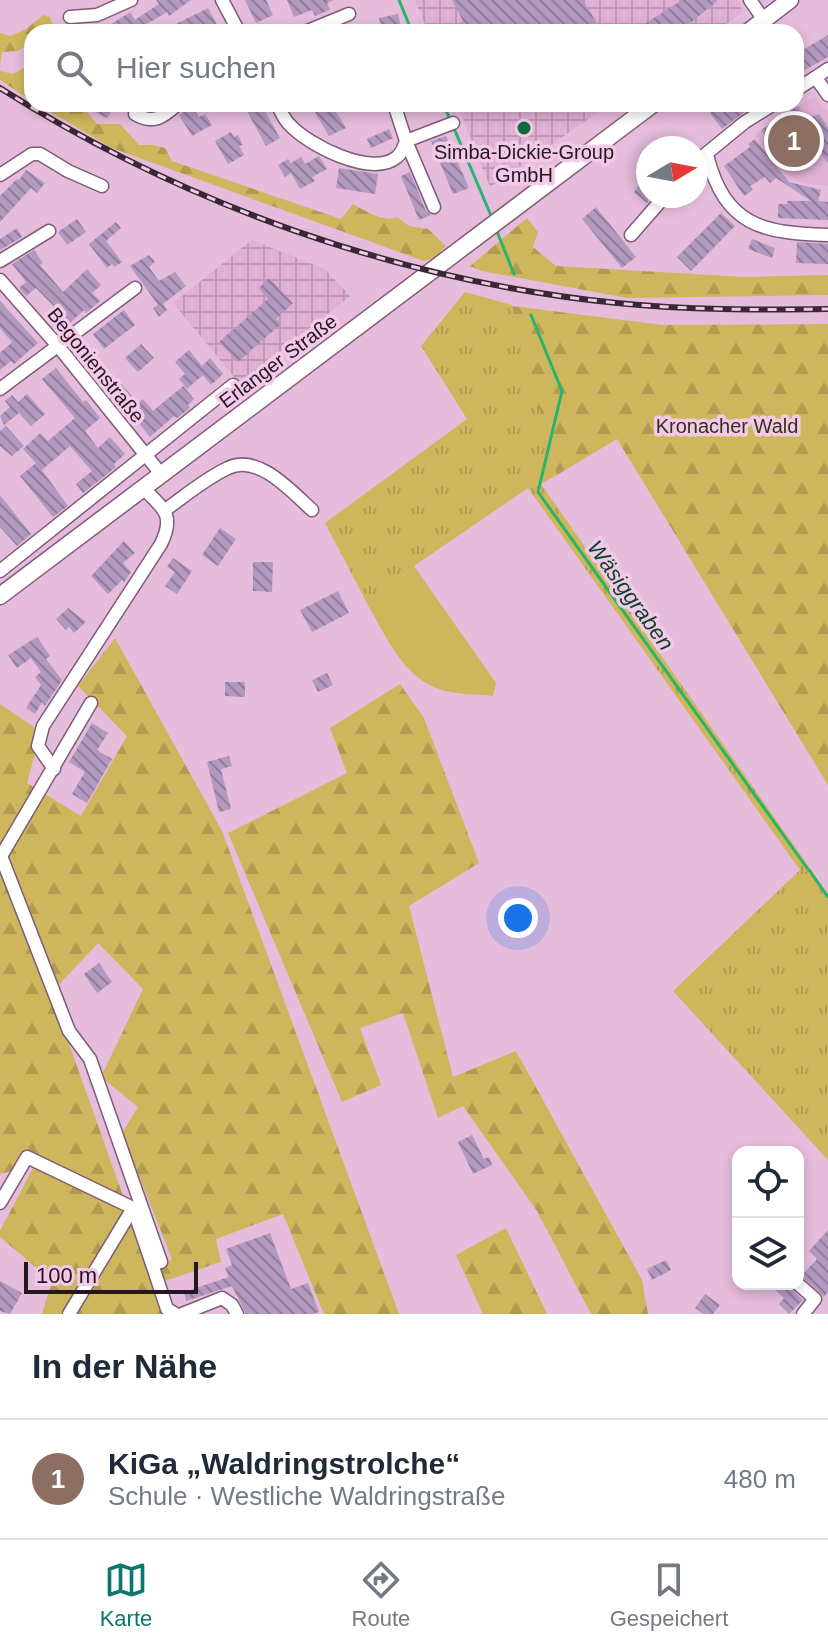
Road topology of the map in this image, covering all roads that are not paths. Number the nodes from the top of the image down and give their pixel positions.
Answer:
1 (131, 0) edge
2 (222, 0) edge
3 (750, 0) edge
4 (790, 0) edge
5 (349, 14) dead end
6 (70, 17) dead end
7 (764, 20) junction
8 (235, 24) edge
9 (325, 24) edge
10 (759, 24) edge
11 (828, 69) edge
12 (816, 78) junction
13 (804, 85) edge
14 (828, 95) edge
15 (168, 112) edge
16 (281, 112) edge
17 (397, 112) edge
18 (642, 112) edge
19 (761, 112) edge
20 (135, 114) dead end
21 (453, 123) dead end
22 (406, 141) junction
23 (708, 153) edge
24 (708, 170) edge
25 (0, 175) edge
26 (102, 186) dead end
27 (434, 207) dead end
28 (655, 208) edge
29 (49, 231) dead end
30 (631, 235) dead end
31 (828, 235) edge
32 (0, 261) edge
33 (0, 280) edge
34 (135, 288) dead end
35 (58, 346) junction
36 (233, 385) dead end
37 (0, 389) edge
38 (144, 457) junction
39 (161, 474) junction
40 (143, 488) junction
41 (165, 510) junction
42 (312, 510) dead end
43 (0, 571) edge
44 (0, 596) edge
45 (91, 703) dead end
46 (54, 769) junction
47 (1, 857) edge
48 (0, 1203) edge
49 (133, 1208) junction
50 (152, 1264) junction
51 (804, 1289) edge
52 (69, 1314) edge
53 (176, 1314) edge
54 (182, 1314) edge
55 (237, 1314) edge
56 (803, 1314) edge

1 - 6 street
2 - 8 street
3 - 7 street
4 - 7 main road
5 - 9 street
7 - 10 main road
11 - 12 street
12 - 13 street
12 - 14 street
15 - 20 street
16 - 22 street
17 - 22 street
18 - 39 main road, Erlanger Straße
19 - 23 street
21 - 22 street
22 - 27 street
24 - 31 street
25 - 26 street
28 - 30 street
29 - 32 street
33 - 35 street, Begonienstraße
34 - 35 street
35 - 37 street
35 - 38 street, Begonienstraße
36 - 38 street, Erlanger Straße
38 - 39 street, Begonienstraße
38 - 43 street, Erlanger Straße
39 - 40 main road, Erlanger Straße
40 - 41 street
40 - 44 main road, Erlanger Straße
41 - 42 street
41 - 46 street
45 - 46 street
46 - 47 street
47 - 50 street
48 - 49 street
49 - 50 street
49 - 52 street
50 - 53 street
51 - 56 street
54 - 55 street

